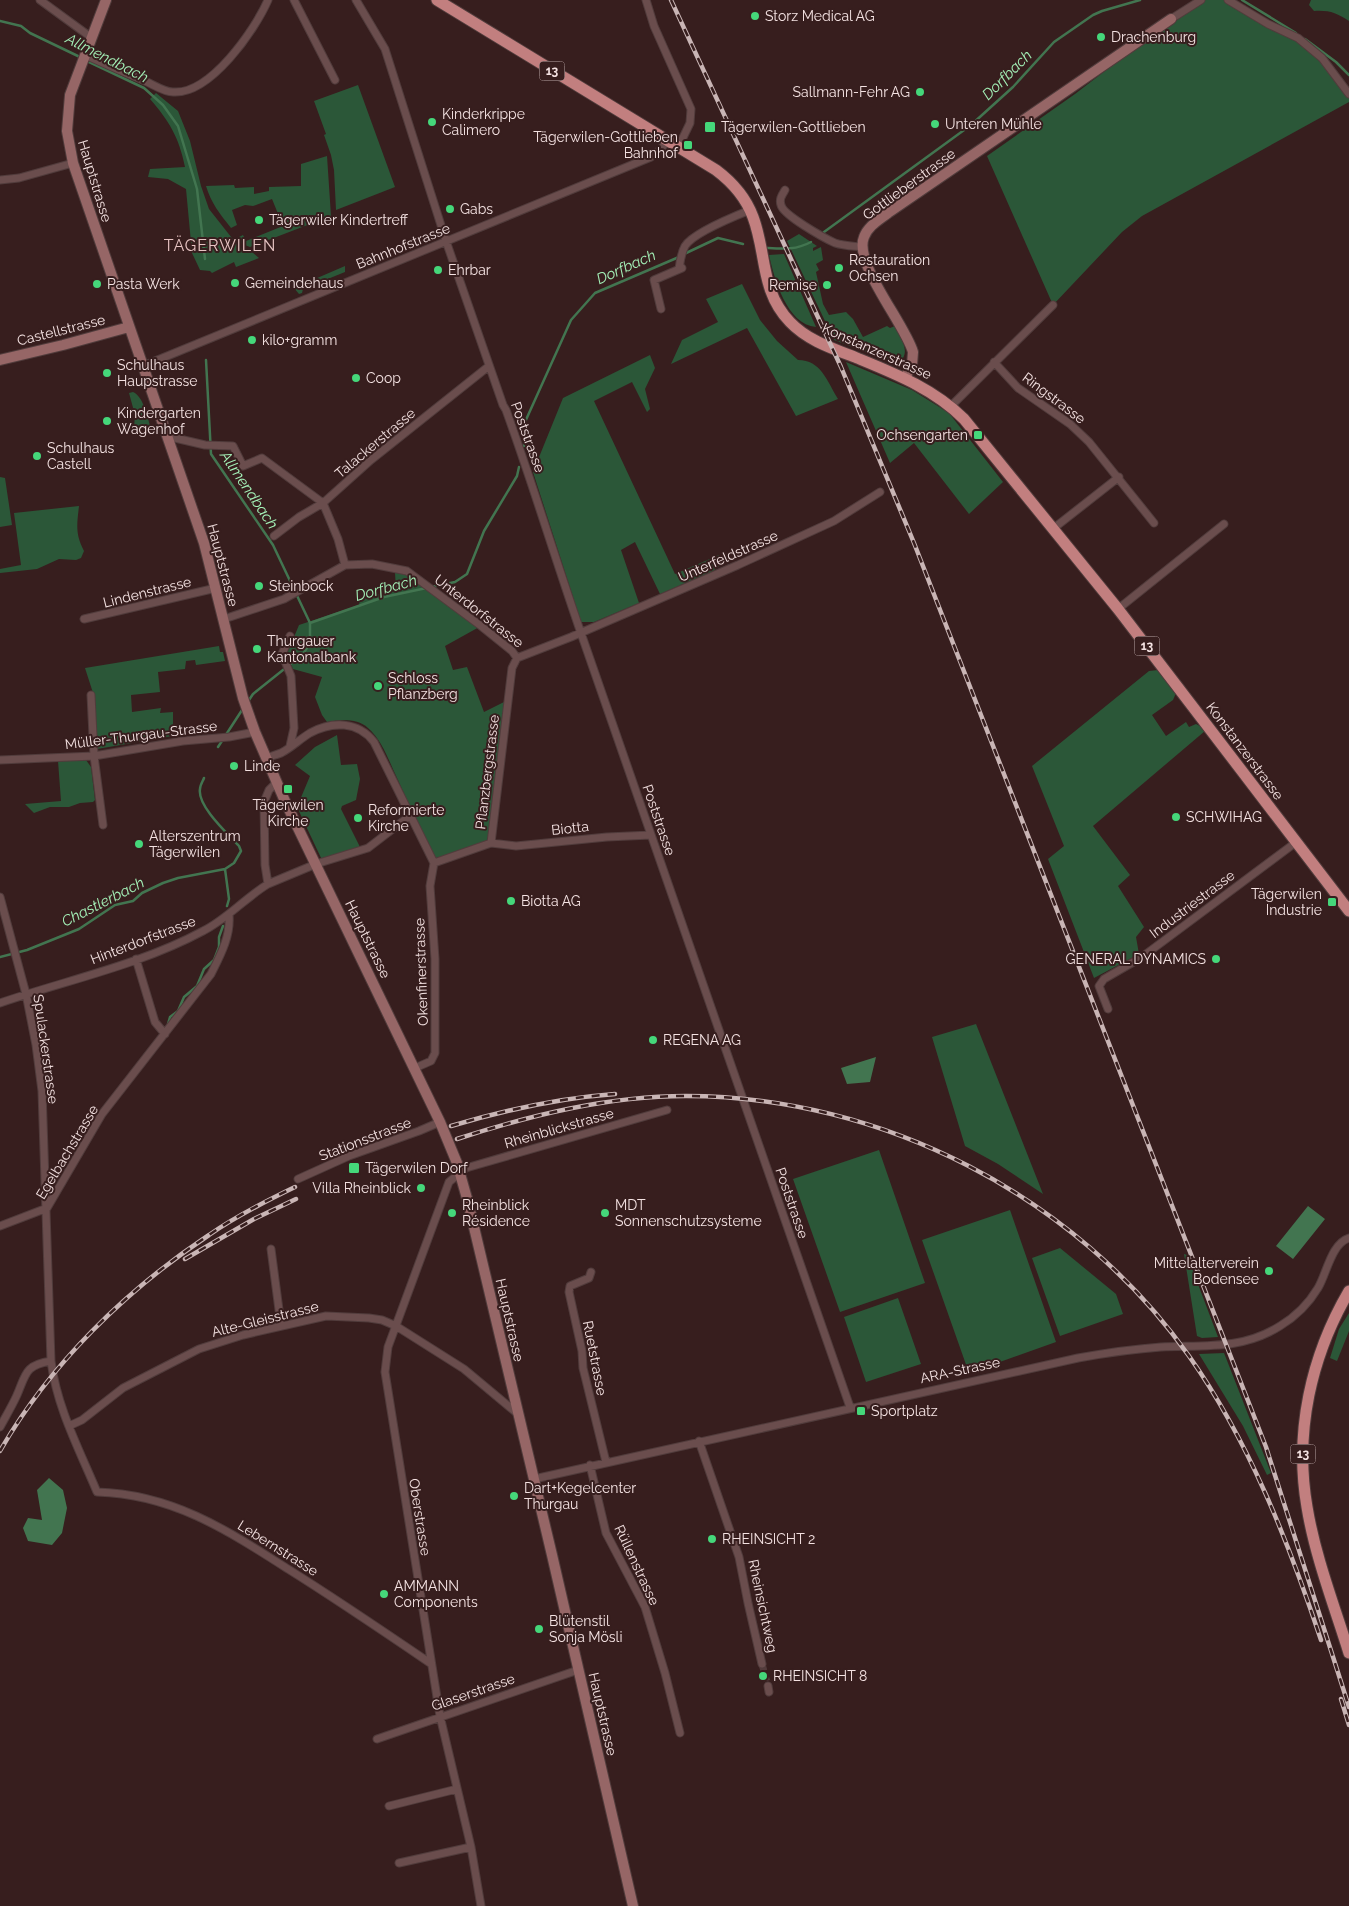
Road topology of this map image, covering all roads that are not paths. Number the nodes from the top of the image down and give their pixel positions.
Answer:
1 (40, 0) edge
2 (106, 0) edge
3 (268, 0) edge
4 (294, 0) edge
5 (356, 0) edge
6 (437, 0) edge
7 (646, 0) edge
8 (1200, 0) edge
9 (1228, 0) edge
10 (1171, 19) joint
11 (92, 38) junction
12 (84, 59) junction
13 (335, 80) dead end
14 (1349, 94) edge
15 (667, 141) junction
16 (678, 148) junction
17 (73, 163) junction
18 (0, 180) edge
19 (785, 190) dead end
20 (750, 210) junction
21 (446, 242) junction
22 (862, 247) junction
23 (1053, 305) dead end
24 (661, 309) dead end
25 (129, 327) junction
26 (0, 360) edge
27 (994, 362) junction
28 (143, 366) junction
29 (489, 366) junction
30 (906, 378) junction
31 (951, 406) junction
32 (169, 440) junction
33 (1119, 477) junction
34 (880, 492) dead end
35 (323, 503) junction
36 (1154, 523) dead end
37 (1224, 524) dead end
38 (1054, 528) junction
39 (274, 536) dead end
40 (345, 565) junction
41 (216, 588) junction
42 (1118, 609) junction
43 (84, 619) dead end
44 (224, 619) junction
45 (581, 632) junction
46 (290, 636) dead end
47 (517, 658) junction
48 (91, 695) dead end
49 (255, 732) junction
50 (290, 746) junction
51 (94, 756) junction
52 (266, 758) junction
53 (0, 760) edge
54 (277, 782) junction
55 (411, 815) junction
56 (103, 825) dead end
57 (651, 835) junction
58 (491, 843) junction
59 (1295, 843) junction
60 (434, 863) junction
61 (316, 864) junction
62 (268, 884) junction
63 (0, 897) edge
64 (1349, 911) edge
65 (229, 914) junction
66 (136, 959) junction
67 (26, 994) junction
68 (0, 1003) edge
69 (1108, 1009) dead end
70 (165, 1034) junction
71 (415, 1068) junction
72 (667, 1110) dead end
73 (440, 1122) junction
74 (460, 1172) junction
75 (298, 1179) dead end
76 (47, 1208) junction
77 (0, 1226) edge
78 (1349, 1238) edge
79 (271, 1249) dead end
80 (592, 1272) dead end
81 (1349, 1291) edge
82 (281, 1326) junction
83 (396, 1326) junction
84 (51, 1361) junction
85 (850, 1407) junction
86 (518, 1414) junction
87 (69, 1426) junction
88 (0, 1427) edge
89 (700, 1441) junction
90 (606, 1462) junction
91 (590, 1465) junction
92 (534, 1479) junction
93 (98, 1492) joint
94 (1349, 1653) edge
95 (430, 1663) junction
96 (762, 1664) tunnel mouth
97 (578, 1670) junction
98 (440, 1716) junction
99 (680, 1733) dead end
100 (377, 1739) dead end
101 (457, 1789) junction
102 (389, 1806) dead end
103 (470, 1847) junction
104 (399, 1863) dead end
105 (481, 1906) edge
106 (633, 1906) edge

1 - 11 street
2 - 11 street, Hauptstrasse
3 - 12 street
4 - 13 street
5 - 21 street, Poststrasse
6 - 15 main road, Konstanzerstrasse / 13
7 - 16 street
8 - 10 street, Gottlieberstrasse
9 - 14 street
10 - 22 street, Gottlieberstrasse
11 - 12 street, Hauptstrasse
12 - 17 street, Hauptstrasse
15 - 16 main road, Konstanzerstrasse / 13
15 - 21 street, Bahnhofstrasse
16 - 20 main road, Konstanzerstrasse / 13
17 - 18 street
17 - 25 street, Hauptstrasse
19 - 22 street
20 - 24 street
20 - 30 main road, Konstanzerstrasse / 13
21 - 28 street, Bahnhofstrasse
21 - 29 street, Poststrasse
22 - 30 street
23 - 27 street
25 - 26 street, Castellstrasse
25 - 28 street, Hauptstrasse
27 - 31 street
27 - 33 street, Ringstrasse
28 - 32 street, Hauptstrasse
29 - 35 street, Talackerstrasse
29 - 45 street, Poststrasse
30 - 31 main road, Konstanzerstrasse / 13
31 - 38 main road, Konstanzerstrasse / 13
32 - 35 street
32 - 41 street, Hauptstrasse
33 - 36 street, Ringstrasse
33 - 38 street
34 - 45 street, Unterfeldstrasse
35 - 39 street, Talackerstrasse
35 - 40 street
37 - 42 street
38 - 42 main road, Konstanzerstrasse / 13
40 - 44 street, Unterdorfstrasse
40 - 47 street, Unterdorfstrasse
41 - 43 street, Lindenstrasse
41 - 44 street, Hauptstrasse
42 - 59 main road, Konstanzerstrasse / 13
44 - 49 street, Hauptstrasse
45 - 47 street, Unterdorfstrasse
45 - 57 street, Poststrasse
46 - 50 street
47 - 58 street, Pflanzbergstrasse
48 - 51 street
49 - 51 street, Müller-Thurgau-Strasse
49 - 52 street, Hauptstrasse
50 - 52 street
50 - 55 street
51 - 53 street, Müller-Thurgau-Strasse
51 - 56 street
52 - 54 street, Hauptstrasse
54 - 61 street, Hauptstrasse
54 - 62 street
55 - 60 street
55 - 61 street, Hinterdorfstrasse
57 - 58 street, Biotta
57 - 85 street, Poststrasse
58 - 60 street, Pflanzbergstrasse
59 - 64 main road, Konstanzerstrasse / 13
59 - 69 street, Industriestrasse
60 - 71 street, Okenfinerstrasse
61 - 62 street, Hinterdorfstrasse
61 - 71 street, Hauptstrasse
62 - 65 street, Hinterdorfstrasse
63 - 67 street, Spulackerstrasse
65 - 66 street, Hinterdorfstrasse
65 - 70 street, Egelbachstrasse
66 - 67 street, Hinterdorfstrasse
66 - 70 street
67 - 68 street, Hinterdorfstrasse
67 - 76 street, Spulackerstrasse
70 - 76 street, Egelbachstrasse
71 - 73 street, Hauptstrasse
72 - 74 street, Rheinblickstrasse
73 - 74 street, Hauptstrasse
73 - 75 street, Stationsstrasse
74 - 83 street, Oberstrasse
74 - 86 street, Hauptstrasse
76 - 77 street
76 - 84 street, Egelbachstrasse
78 - 85 street, ARA-Strasse
79 - 82 street
80 - 90 street, Ruetstrasse
81 - 94 main road, 13
82 - 83 street, Alte-Gleisstrasse
82 - 87 street, Alte-Gleisstrasse
83 - 86 street, Alte-Gleisstrasse
83 - 95 street, Oberstrasse
84 - 87 street, Egelbachstrasse
84 - 88 street
85 - 89 street, ARA-Strasse
86 - 92 street, Hauptstrasse
87 - 93 street, Egelbachstrasse
89 - 90 street, ARA-Strasse
89 - 96 street, Rheinsichtweg
90 - 91 street, ARA-Strasse
91 - 92 street, ARA-Strasse
91 - 99 street, Rüllenstrasse
92 - 97 street, Hauptstrasse
93 - 95 street, Lebernstrasse
95 - 98 street, Oberstrasse
97 - 98 street, Glaserstrasse
97 - 106 street, Hauptstrasse
98 - 100 street, Glaserstrasse
98 - 101 street, Oberstrasse
101 - 102 street
101 - 103 street, Oberstrasse
103 - 104 street
103 - 105 street, Oberstrasse

